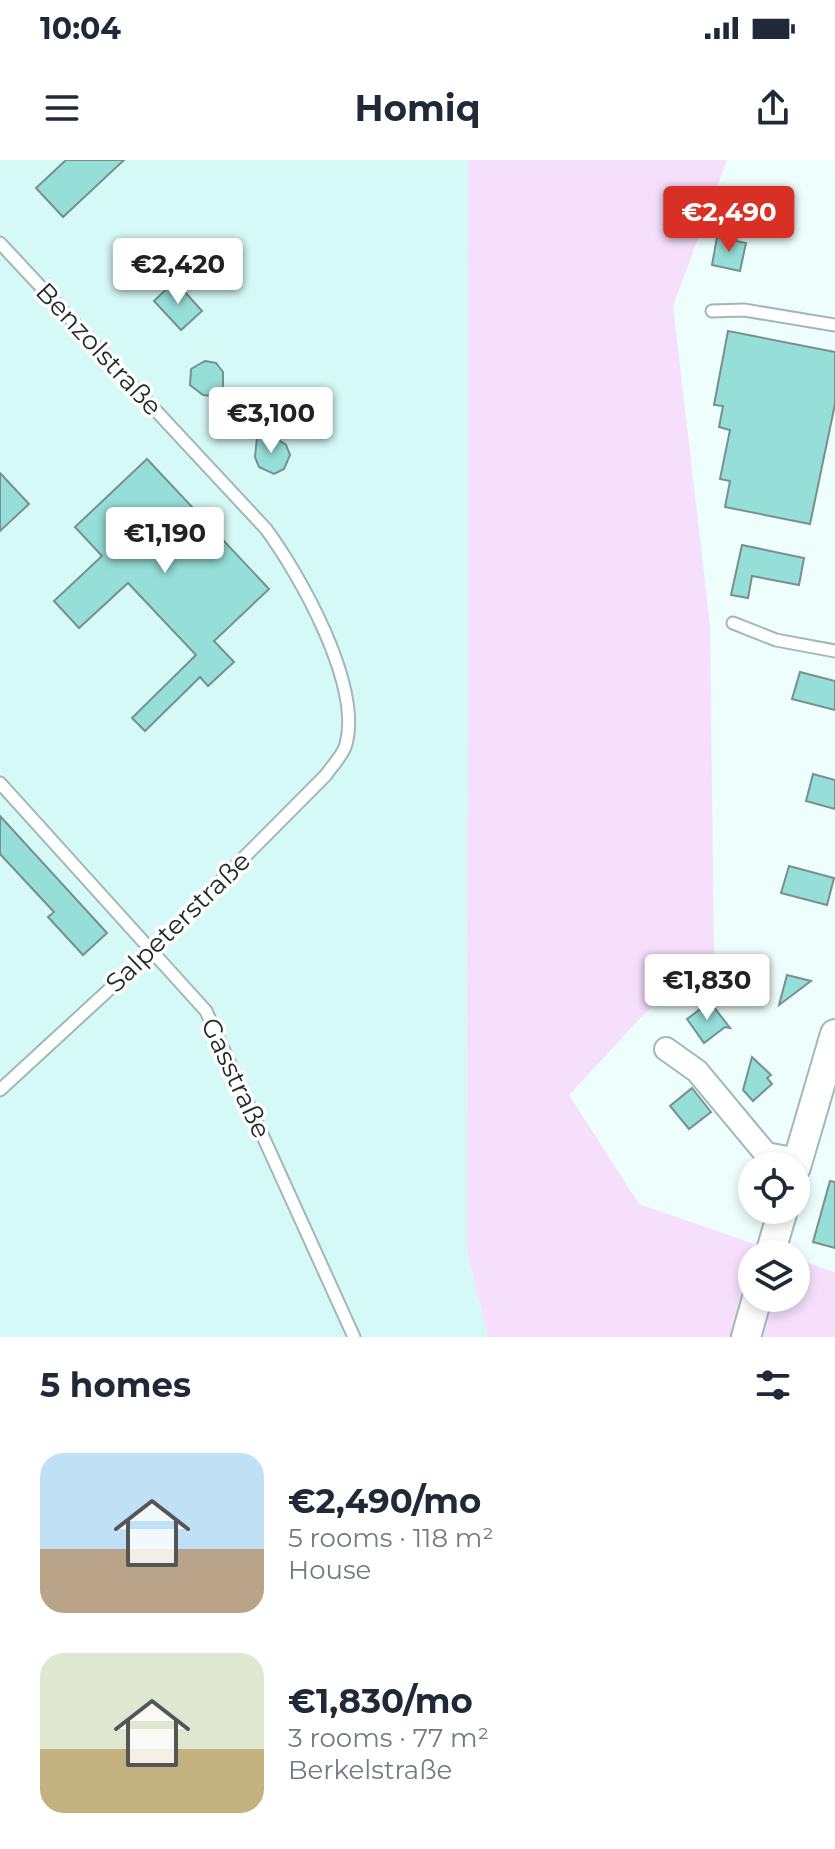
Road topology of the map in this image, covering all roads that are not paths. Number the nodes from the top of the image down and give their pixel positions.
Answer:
1 (0, 243) edge
2 (712, 311) dead end
3 (835, 325) edge
4 (733, 623) dead end
5 (835, 651) edge
6 (346, 745) joint
7 (0, 783) edge
8 (152, 950) junction
9 (835, 1034) edge
10 (666, 1049) dead end
11 (0, 1090) edge
12 (764, 1152) edge
13 (800, 1152) edge
14 (753, 1312) edge
15 (354, 1337) edge
16 (746, 1337) edge

1 - 6 lane, Benzolstraße
2 - 3 lane
4 - 5 lane
6 - 8 lane, Salpeterstraße
7 - 8 lane, Gasstraße
8 - 11 lane, Salpeterstraße
8 - 15 lane, Gasstraße
9 - 13 street
10 - 12 street
14 - 16 street

